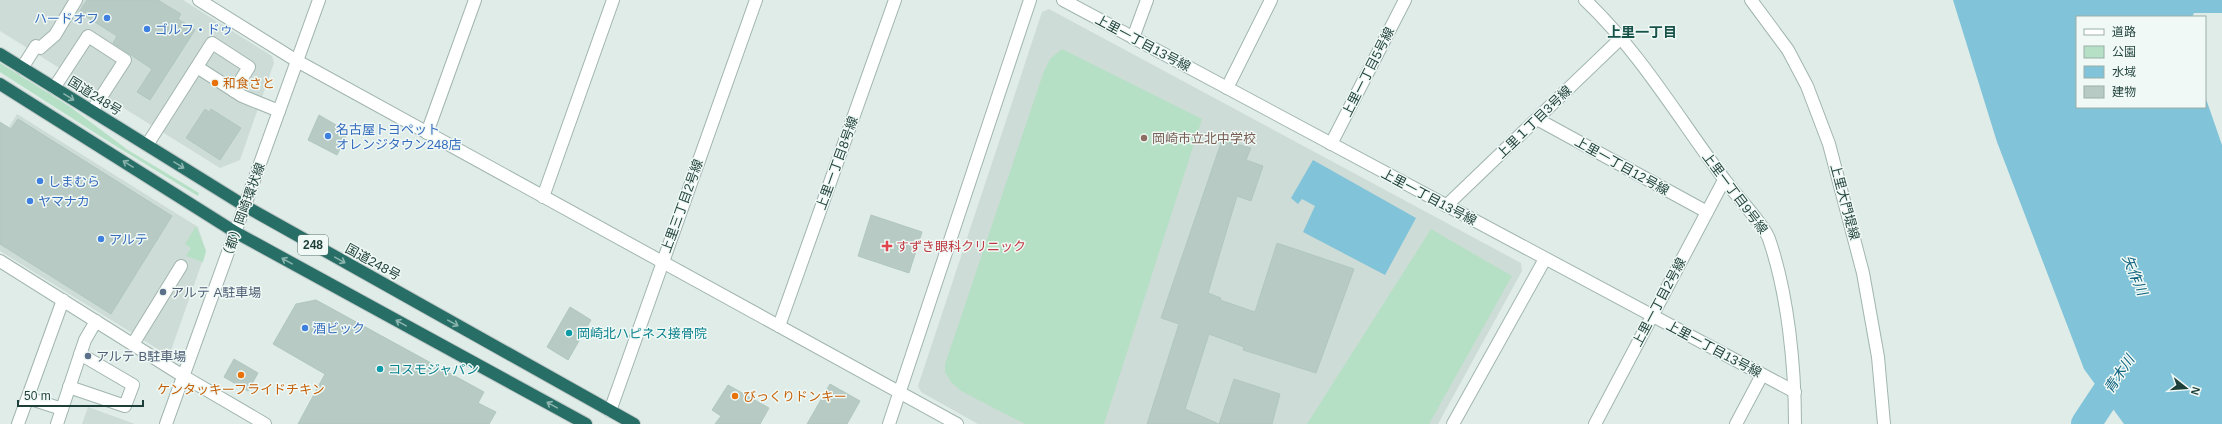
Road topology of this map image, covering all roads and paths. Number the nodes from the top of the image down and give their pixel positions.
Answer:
1 (76, 0) edge
2 (199, 0) edge
3 (319, 0) edge
4 (475, 0) edge
5 (613, 0) edge
6 (756, 0) edge
7 (895, 0) edge
8 (1030, 0) edge
9 (1063, 0) edge
10 (1147, 0) edge
11 (1271, 0) edge
12 (1405, 0) edge
13 (1585, 0) edge
14 (1751, 0) edge
15 (1134, 38) junction
16 (1621, 38) junction
17 (0, 54) edge
18 (297, 61) junction
19 (197, 67) junction
20 (22, 68) junction
21 (0, 84) edge
22 (54, 88) junction
23 (1227, 88) junction
24 (234, 91) junction
25 (279, 110) junction
26 (92, 111) junction
27 (1537, 119) junction
28 (427, 132) junction
29 (1331, 144) junction
30 (147, 145) junction
31 (1724, 180) junction
32 (543, 197) junction
33 (245, 206) junction
34 (1446, 206) junction
35 (1707, 212) junction
36 (235, 232) junction
37 (1545, 259) junction
38 (0, 261) edge
39 (662, 262) junction
40 (180, 266) dead end
41 (63, 300) junction
42 (1652, 316) junction
43 (96, 321) junction
44 (779, 326) junction
45 (133, 344) junction
46 (80, 354) junction
47 (1762, 375) junction
48 (183, 376) junction
49 (69, 387) junction
50 (1795, 392) junction
51 (900, 393) junction
52 (28, 398) junction
53 (62, 409) junction
54 (610, 411) junction
55 (18, 424) edge
56 (57, 424) edge
57 (166, 424) edge
58 (265, 424) edge
59 (586, 424) edge
60 (634, 424) edge
61 (889, 424) edge
62 (957, 424) edge
63 (1453, 424) edge
64 (1595, 424) edge
65 (1736, 424) edge
66 (1795, 424) edge
67 (1884, 424) edge

1 - 20 street
2 - 18 street
3 - 18 street, （都）岡崎環状線
4 - 28 street
5 - 32 street
6 - 39 street, 上里三丁目2号線
7 - 44 street, 上里一丁目8号線
8 - 51 street
9 - 15 street, 上里一丁目13号線
10 - 15 street
11 - 23 street
12 - 29 street, 上里一丁目5号線
13 - 16 street, 上里一丁目9号線
14 - 67 street, 上里大門堤線
15 - 23 street, 上里一丁目13号線
16 - 27 street, 上里１丁目3号線
16 - 31 street, 上里一丁目9号線
17 - 20 highway, 国道248号 / 248
18 - 25 street, （都）岡崎環状線
18 - 28 street
19 - 24 street
19 - 24 street
19 - 30 street
20 - 22 highway, 国道248号 / 248
36 -> 21 highway, 248
22 -> 26 highway, 国道248号 / 248
22 - 26 street
23 - 29 street, 上里一丁目13号線
24 - 25 street
25 - 33 street, （都）岡崎環状線
26 - 30 highway, 国道248号 / 248
27 - 34 street, 上里１丁目3号線
27 - 35 street, 上里一丁目12号線
28 - 32 street
29 - 34 street, 上里一丁目13号線
30 -> 33 highway, 国道248号 / 248
31 - 35 street, 上里一丁目2号線
31 - 50 street, 上里一丁目9号線
32 - 39 street
33 - 36 street, （都）岡崎環状線
33 -> 54 highway, 国道248号 / 248
34 - 37 street, 上里一丁目13号線
35 - 42 street, 上里一丁目2号線
36 - 48 street, （都）岡崎環状線
59 -> 36 highway, 248
37 - 42 street, 上里一丁目13号線
37 - 63 street
38 - 41 street
39 - 44 street
39 - 54 street, 上里三丁目2号線
40 - 45 street
41 - 43 street
41 - 52 street
42 - 47 street, 上里一丁目13号線
42 - 64 street, 上里一丁目2号線
43 - 45 street
43 - 46 street
44 - 51 street
45 - 48 street
46 - 49 street
46 - 49 street
47 - 50 street, 上里一丁目13号線
47 - 65 street
48 - 57 street, （都）岡崎環状線
48 - 58 street
49 - 53 street
50 - 66 street, 上里一丁目9号線
51 - 61 street
51 - 62 street
52 - 53 street
52 - 55 street
53 - 56 street
54 - 60 highway, 国道248号 / 248

